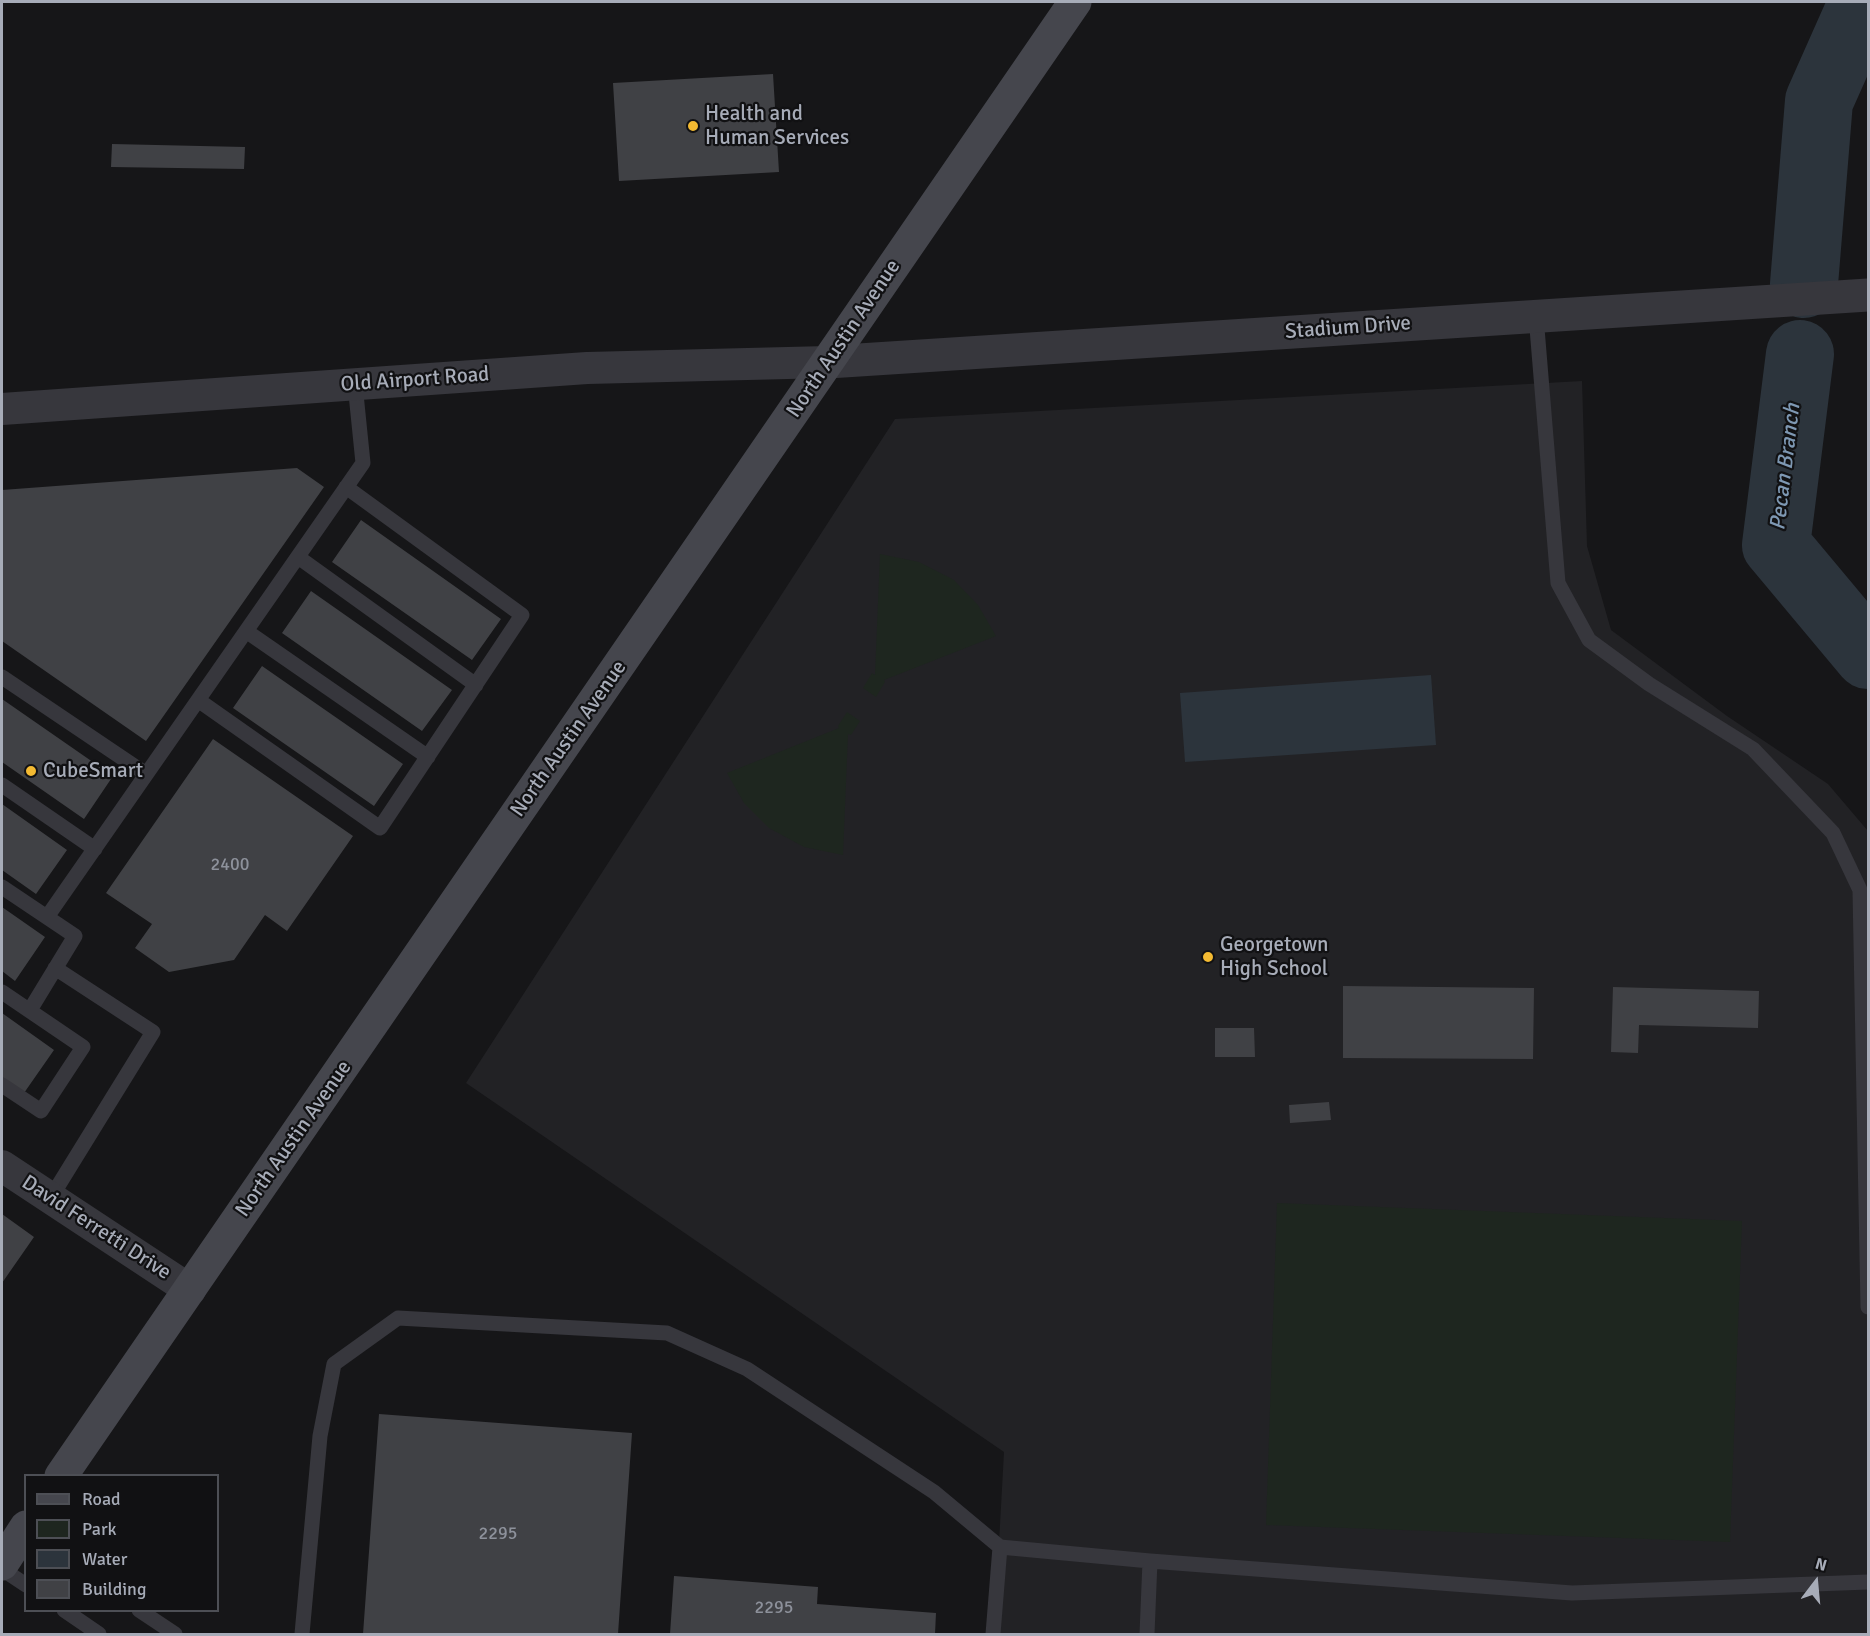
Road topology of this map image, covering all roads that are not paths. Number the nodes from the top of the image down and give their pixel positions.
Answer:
1 (1075, 2) edge
2 (1869, 295) edge
3 (1536, 316) junction
4 (828, 362) junction
5 (355, 384) junction
6 (2, 409) edge
7 (346, 487) junction
8 (298, 557) junction
9 (246, 631) junction
10 (2, 676) edge
11 (476, 685) junction
12 (198, 700) junction
13 (428, 757) junction
14 (146, 774) junction
15 (2, 785) edge
16 (94, 849) junction
17 (2, 887) edge
18 (47, 917) junction
19 (55, 968) junction
20 (2, 992) edge
21 (30, 1010) junction
22 (2, 1085) edge
23 (2, 1166) edge
24 (50, 1199) junction
25 (190, 1290) junction
26 (1869, 1307) edge
27 (62, 1474) edge
28 (24, 1532) edge
29 (1000, 1547) junction
30 (1150, 1561) junction
31 (2, 1564) edge
32 (2, 1569) edge
33 (1869, 1582) edge
34 (24, 1584) edge
35 (65, 1612) edge
36 (140, 1612) edge
37 (99, 1635) edge
38 (175, 1635) edge
39 (302, 1635) edge
40 (993, 1635) edge
41 (1147, 1635) edge

1 - 4 main road, North Austin Avenue
2 - 3 street, Stadium Drive
3 - 4 street, Stadium Drive
3 - 26 lane
4 - 5 street, Old Airport Road
4 - 25 main road, North Austin Avenue
5 - 6 street, Old Airport Road
5 - 7 lane
7 - 8 lane
7 - 11 lane
8 - 9 lane
8 - 11 lane
9 - 12 lane
9 - 13 lane
10 - 14 lane
11 - 13 lane
12 - 13 lane
12 - 14 lane
14 - 16 lane
15 - 16 lane
16 - 18 lane
17 - 18 lane
18 - 19 lane
19 - 21 lane
19 - 24 lane
20 - 21 lane
21 - 22 lane
23 - 24 street, David Ferretti Drive
24 - 25 street, David Ferretti Drive
25 - 27 main road, North Austin Avenue
28 - 31 main road
29 - 30 lane
29 - 39 lane
29 - 40 lane
30 - 33 lane
30 - 41 lane
32 - 34 lane
35 - 37 lane
36 - 38 lane

